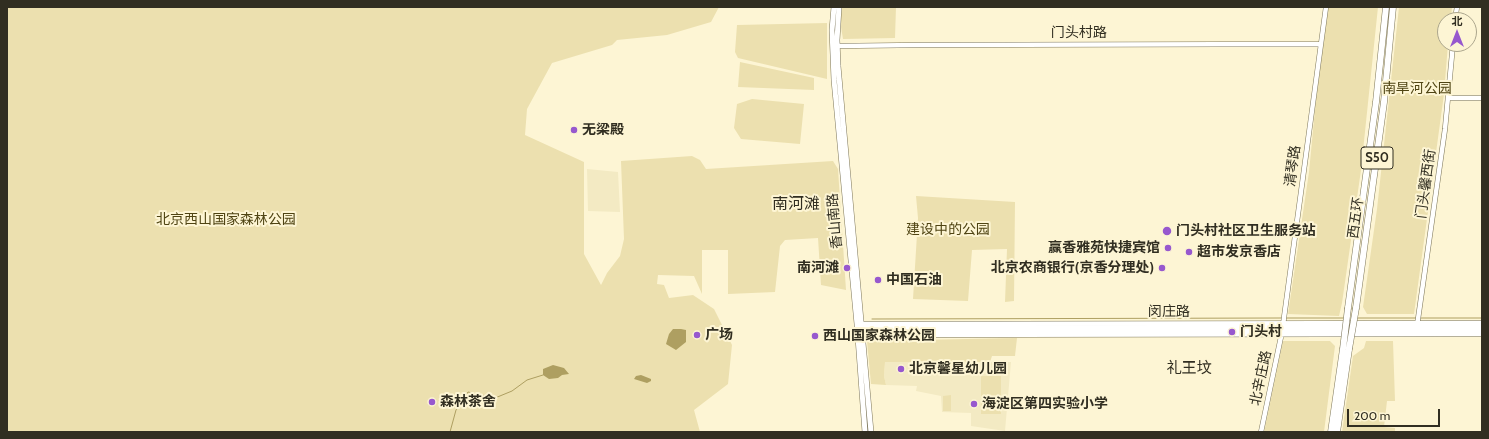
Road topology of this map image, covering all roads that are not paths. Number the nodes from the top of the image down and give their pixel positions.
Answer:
1 (834, 7) edge
2 (838, 7) edge
3 (1326, 7) edge
4 (1386, 7) edge
5 (1393, 7) edge
6 (1321, 44) junction
7 (837, 46) junction
8 (1452, 52) edge
9 (1448, 98) junction
10 (1482, 98) edge
11 (1482, 323) edge
12 (1417, 325) junction
13 (1482, 327) edge
14 (1282, 329) junction
15 (860, 330) junction
16 (1482, 331) edge
17 (1482, 334) edge
18 (865, 432) edge
19 (871, 432) edge
20 (1261, 432) edge
21 (1331, 432) edge
22 (1338, 432) edge

1 - 15 main road, 香山南路
2 - 7 main road, 香山南路
3 - 6 street, 清琴路
4 - 21 highway, 西五环 / S50, bridge
5 - 22 highway, 西五环 / S50, bridge
6 - 7 street, 门头村路
6 - 14 street, 清琴路
7 - 15 main road, 香山南路
8 - 9 street, 门头馨西街
9 - 10 street
9 - 12 street, 门头馨西街
11 - 12 street, 闵庄路
12 - 13 main road, 闵庄路
12 - 14 main road, 闵庄路
14 - 15 main road, 闵庄路
14 - 16 main road, 闵庄路
14 - 17 street, 闵庄路
14 - 20 street, 北辛庄路
15 - 18 main road, 香山南路
15 - 19 main road, 香山南路

